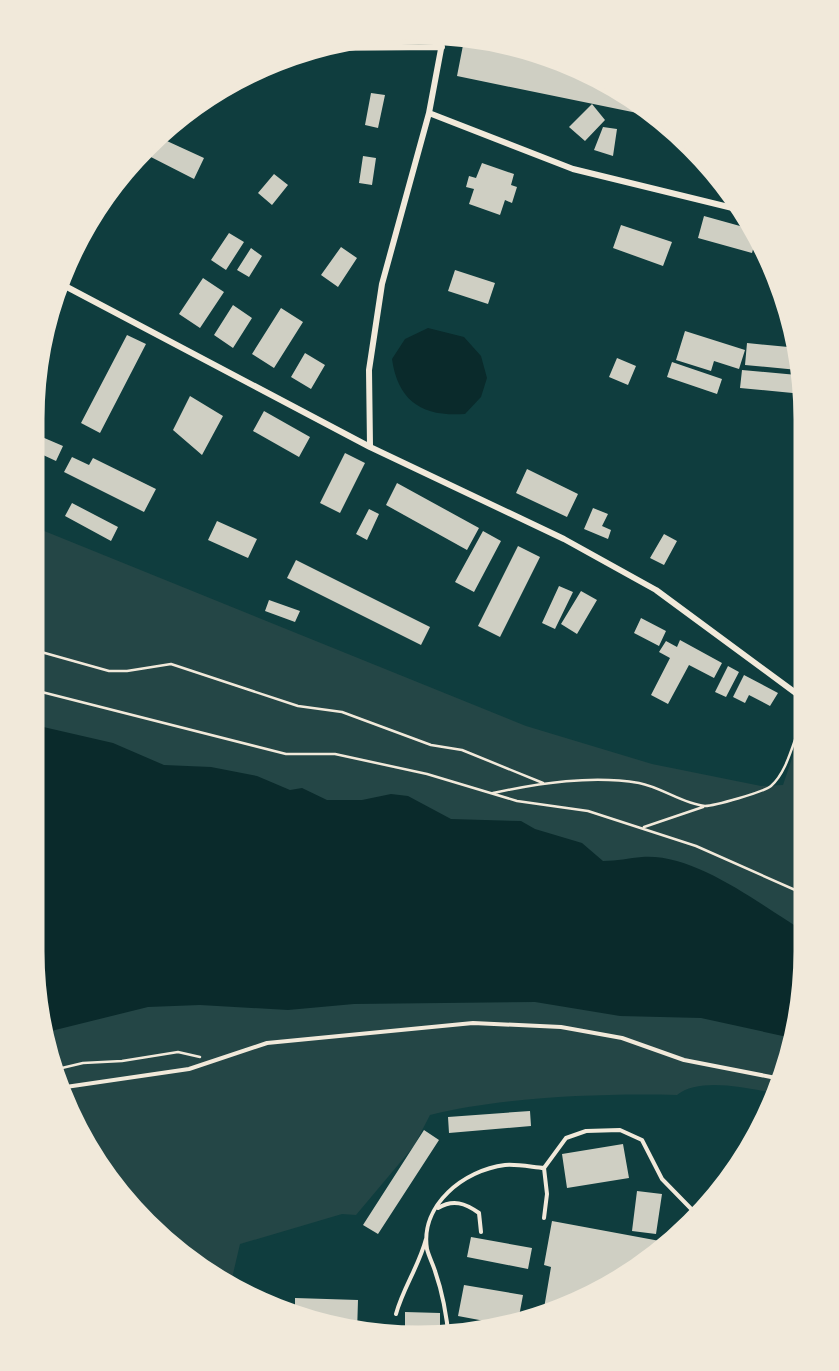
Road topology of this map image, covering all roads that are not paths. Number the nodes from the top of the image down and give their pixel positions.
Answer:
1 (443, 43) edge
2 (442, 47) junction
3 (360, 48) edge
4 (429, 113) junction
5 (731, 208) edge
6 (67, 287) edge
7 (370, 448) junction
8 (796, 694) edge
9 (774, 1078) edge
10 (68, 1086) edge
11 (544, 1168) junction
12 (434, 1210) junction
13 (693, 1211) edge
14 (544, 1218) dead end
15 (481, 1232) dead end
16 (427, 1234) junction
17 (396, 1314) dead end
18 (448, 1328) edge

1 - 2 street
2 - 3 street
2 - 4 street
4 - 5 street
4 - 7 street
6 - 7 street
7 - 8 street
9 - 10 lane
11 - 12 lane
11 - 13 lane
11 - 14 lane
12 - 15 lane
12 - 16 lane
16 - 17 lane
16 - 18 lane

